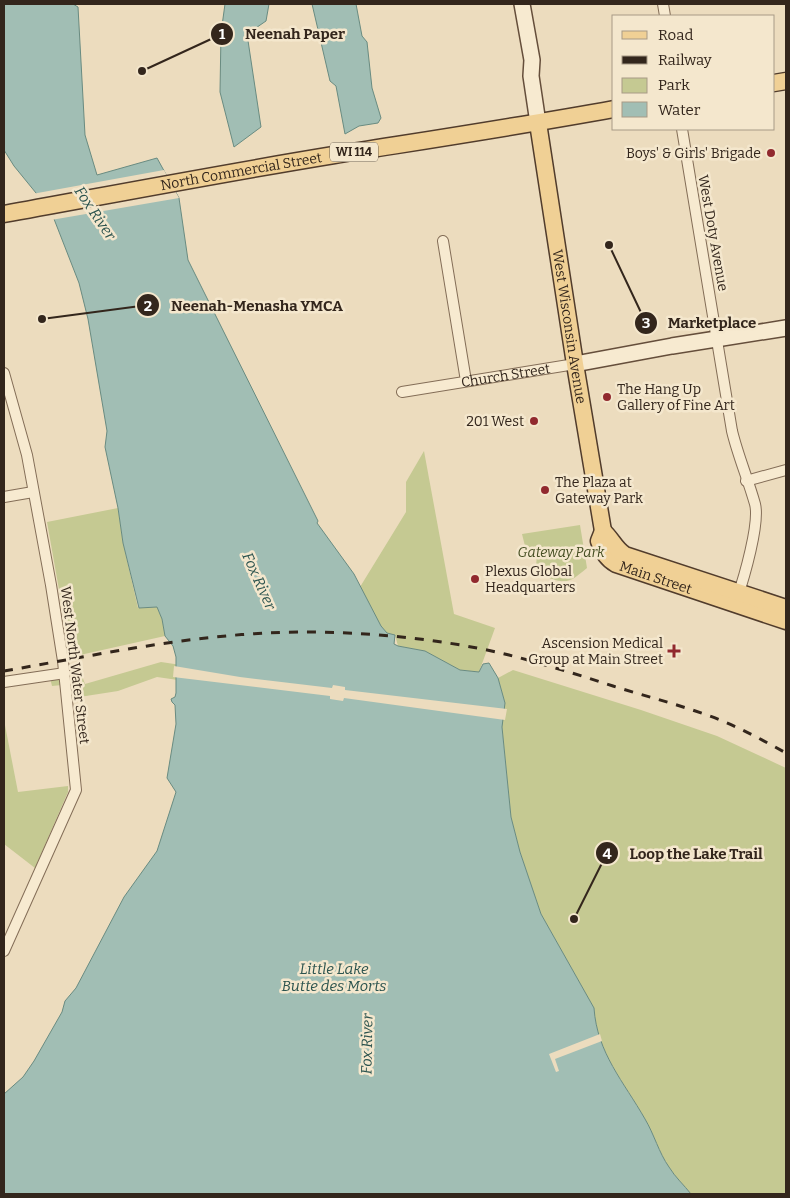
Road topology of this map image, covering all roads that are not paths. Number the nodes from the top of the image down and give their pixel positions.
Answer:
1 (512, 4) edge
2 (522, 4) edge
3 (531, 76) junction
4 (612, 109) edge
5 (538, 123) junction
6 (682, 130) edge
7 (4, 214) edge
8 (443, 241) dead end
9 (786, 328) edge
10 (717, 339) junction
11 (575, 364) junction
12 (4, 373) edge
13 (466, 381) junction
14 (402, 392) dead end
15 (786, 470) edge
16 (746, 481) junction
17 (33, 492) junction
18 (4, 497) edge
19 (603, 531) joint
20 (736, 599) junction
21 (786, 608) edge
22 (786, 621) edge
23 (65, 673) junction
24 (4, 682) edge
25 (4, 951) edge

1 - 3 street
2 - 3 street
3 - 5 street
4 - 5 main road, WI 114
5 - 7 main road, North Commercial Street / WI 114
5 - 11 main road, West Wisconsin Avenue
6 - 10 street, West Doty Avenue
8 - 13 street
9 - 10 street, Church Street
10 - 11 street, Church Street
10 - 16 street, West Doty Avenue
11 - 13 street, Church Street
11 - 19 main road, West Wisconsin Avenue
12 - 17 street, West North Water Street
13 - 14 street, Church Street
15 - 16 street
16 - 20 street, West Doty Avenue
17 - 18 street
17 - 23 street, West North Water Street
19 - 20 main road, Main Street
20 - 21 main road, Main Street
20 - 22 main road, Main Street
23 - 24 street
23 - 25 street, West North Water Street

